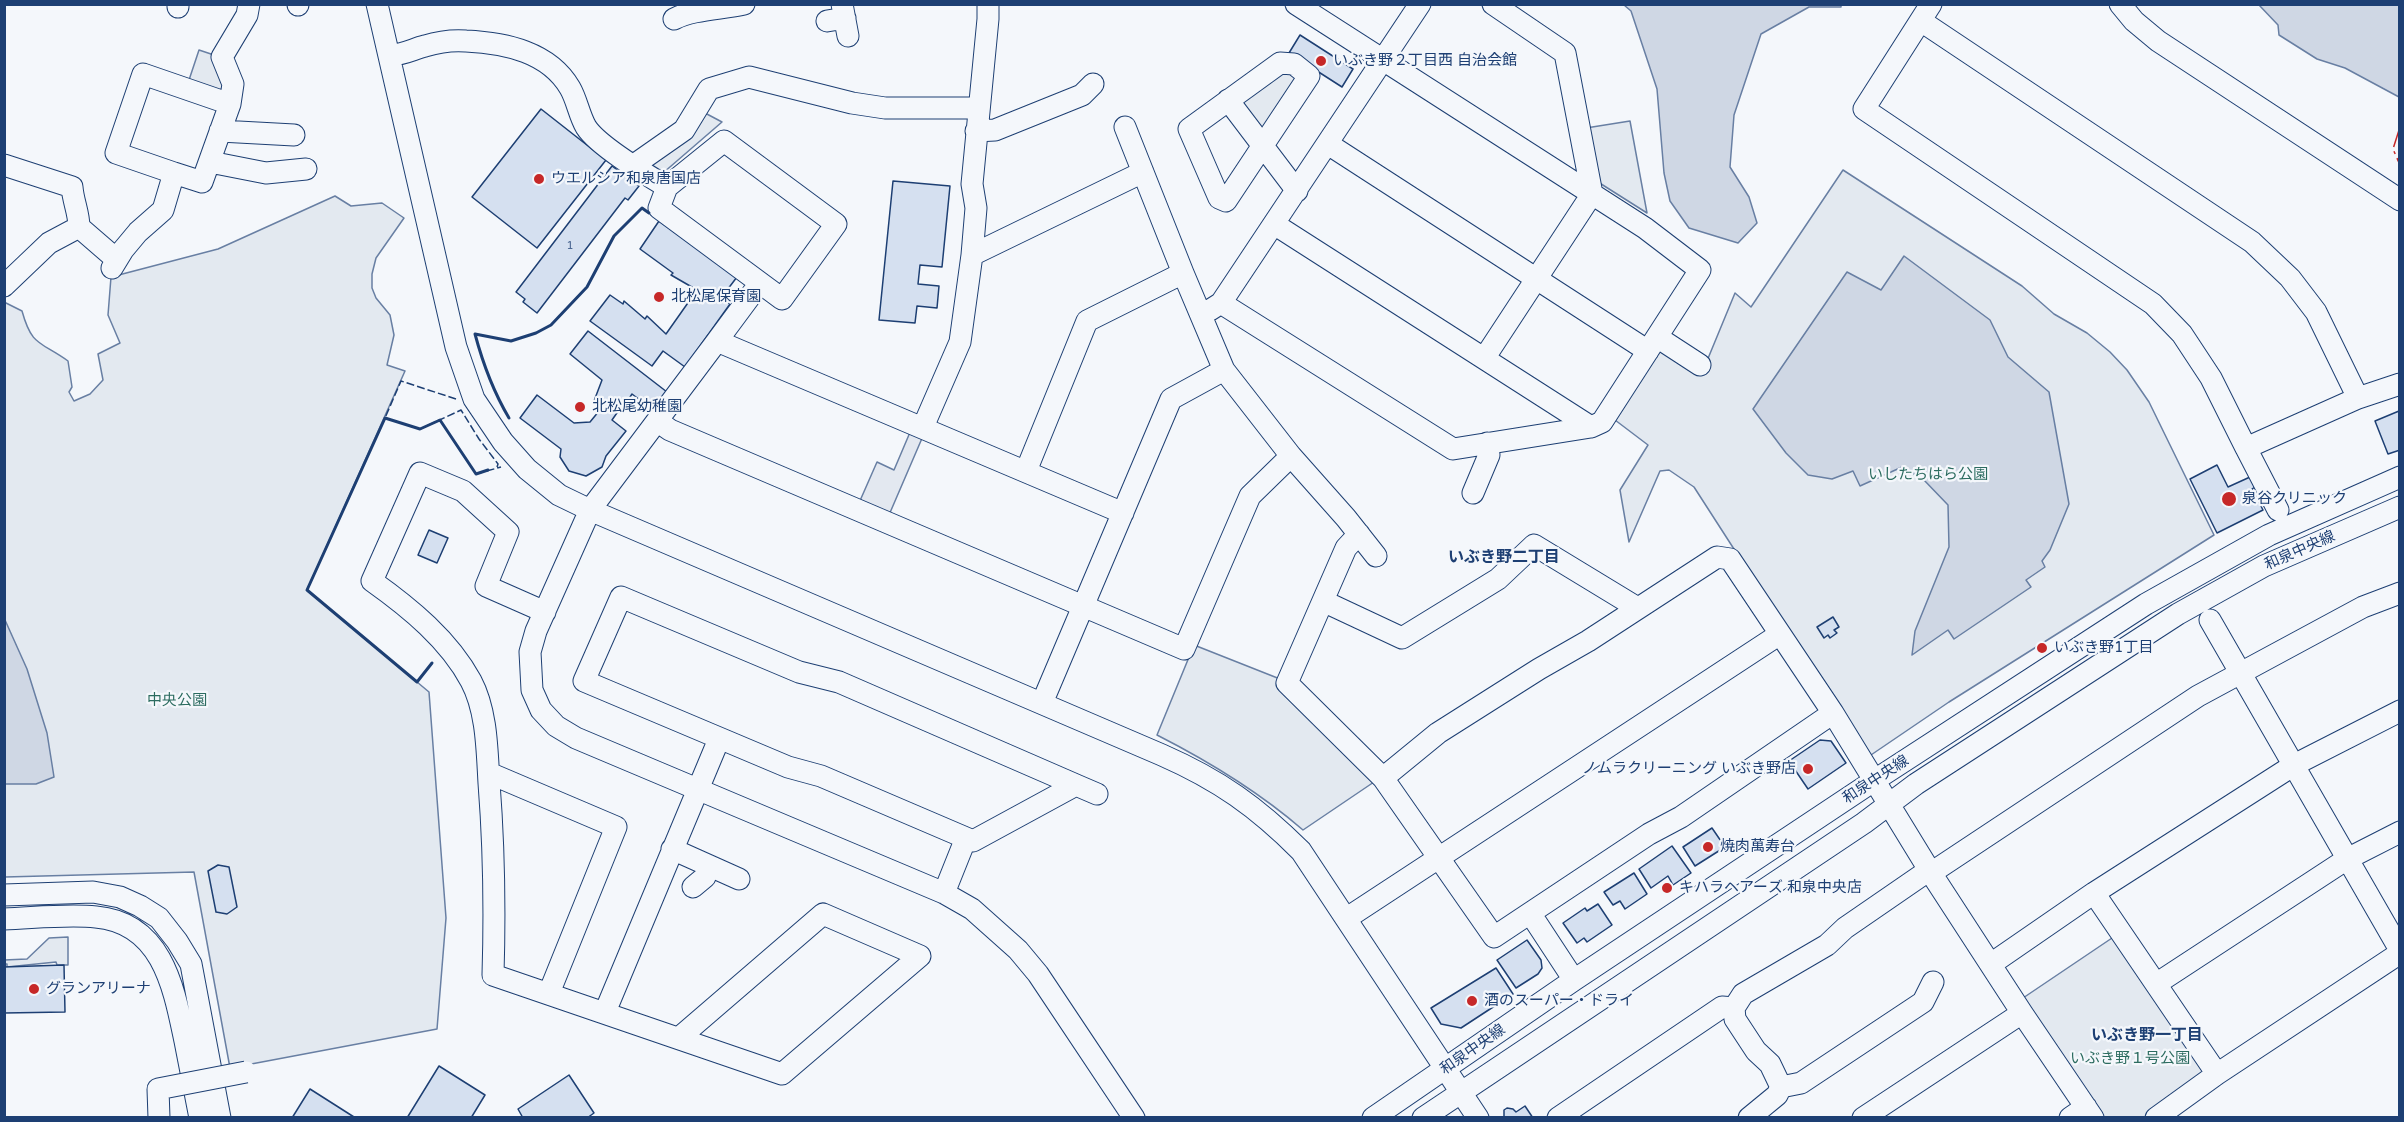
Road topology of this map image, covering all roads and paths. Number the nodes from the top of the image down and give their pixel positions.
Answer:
1 (249, 4) edge
2 (377, 4) edge
3 (744, 4) edge
4 (988, 4) edge
5 (1296, 4) edge
6 (1420, 4) edge
7 (2120, 4) edge
8 (1497, 6) edge
9 (714, 7) edge
10 (1926, 13) edge
11 (674, 19) dead end
12 (390, 55) junction
13 (1384, 59) junction
14 (1093, 84) dead end
15 (1228, 100) junction
16 (230, 104) junction
17 (980, 108) junction
18 (1125, 128) dead end
19 (220, 131) junction
20 (976, 131) junction
21 (294, 135) dead end
22 (1328, 144) junction
23 (1263, 145) junction
24 (210, 162) junction
25 (634, 165) junction
26 (306, 169) dead end
27 (9, 172) edge
28 (1143, 172) junction
29 (174, 173) junction
30 (667, 187) junction
31 (1297, 191) junction
32 (1592, 194) junction
33 (2400, 200) edge
34 (1274, 224) junction
35 (79, 227) junction
36 (972, 255) junction
37 (1182, 273) junction
38 (1537, 279) junction
39 (760, 283) junction
40 (4, 286) edge
41 (1221, 303) junction
42 (1201, 316) junction
43 (717, 341) junction
44 (1652, 344) junction
45 (1485, 357) junction
46 (1700, 365) dead end
47 (1224, 370) junction
48 (2400, 384) edge
49 (2358, 398) junction
50 (657, 421) junction
51 (923, 427) junction
52 (1591, 427) junction
53 (1486, 443) junction
54 (2246, 448) junction
55 (1291, 456) junction
56 (1026, 471) junction
57 (2400, 477) edge
58 (1473, 493) dead end
59 (2400, 507) edge
60 (590, 510) junction
61 (2278, 510) dead end
62 (1123, 513) junction
63 (1359, 534) junction
64 (1376, 556) dead end
65 (2400, 593) edge
66 (1323, 601) junction
67 (1084, 607) junction
68 (1636, 607) junction
69 (545, 612) junction
70 (2210, 620) dead end
71 (1780, 634) junction
72 (2241, 673) junction
73 (1042, 703) junction
74 (2400, 711) edge
75 (1833, 713) junction
76 (719, 739) junction
77 (2294, 765) junction
78 (489, 773) junction
79 (1383, 778) junction
80 (1875, 780) junction
81 (1076, 785) junction
82 (698, 788) junction
83 (1097, 794) dead end
84 (1889, 805) junction
85 (2400, 832) edge
86 (966, 838) junction
87 (672, 849) junction
88 (1440, 858) junction
89 (2347, 859) junction
90 (708, 867) junction
91 (1931, 873) junction
92 (739, 879) dead end
93 (693, 886) dead end
94 (944, 893) junction
95 (2094, 893) junction
96 (4, 895) edge
97 (1530, 912) junction
98 (1347, 918) junction
99 (4, 919) edge
100 (2400, 951) edge
101 (1991, 964) junction
102 (1574, 980) junction
103 (1933, 982) dead end
104 (2156, 984) junction
105 (549, 993) junction
106 (1734, 1008) junction
107 (605, 1012) junction
108 (2022, 1013) junction
109 (679, 1038) junction
110 (1446, 1069) junction
111 (246, 1072) dead end
112 (2217, 1074) junction
113 (1781, 1087) junction
114 (1460, 1092) junction
115 (2083, 1114) edge
116 (159, 1118) edge
117 (200, 1118) edge
118 (220, 1118) edge
119 (1134, 1118) edge
120 (1373, 1118) edge
121 (1423, 1118) edge
122 (1478, 1118) edge
123 (1558, 1118) edge
124 (1749, 1118) edge
125 (1863, 1118) edge
126 (2156, 1118) edge

1 - 16 street
2 - 12 street
3 - 9 street
4 - 17 street
5 - 13 street
6 - 13 street
7 - 33 street
8 - 32 street
9 - 11 street
10 - 49 street
10 - 54 street
12 - 25 street
12 - 60 street
13 - 22 street
13 - 32 street
14 - 20 street
15 - 23 street
15 - 23 street
15 - 23 street
16 - 19 street
16 - 29 street
17 - 20 street
17 - 25 street
18 - 28 street
19 - 21 street
19 - 24 street
20 - 36 street
22 - 31 street
22 - 38 street
23 - 31 street
24 - 26 street
24 - 29 street
25 - 30 street
27 - 35 street
28 - 36 street
28 - 37 street
29 - 35 street
30 - 39 street
30 - 39 street
31 - 34 street
32 - 38 street
32 - 44 street
34 - 41 street
34 - 45 street
35 - 40 street
36 - 51 street
37 - 42 street
37 - 56 street
38 - 44 street
38 - 45 street
39 - 43 street
41 - 42 street
41 - 53 street
42 - 47 street
43 - 50 street
43 - 51 street
44 - 46 street
44 - 52 street
45 - 52 street
47 - 55 street
47 - 62 street
48 - 49 street
49 - 54 street
50 - 60 street
50 - 67 street
51 - 56 street
52 - 53 street
53 - 58 street
54 - 61 street
55 - 63 street
55 - 67 street
56 - 62 street
57 - 80 street, 和泉中央線
59 - 84 street, 和泉中央線
60 - 69 street
60 - 73 street
62 - 67 street
63 - 64 street
63 - 66 street
65 - 72 street
66 - 68 street
66 - 79 street
67 - 73 street
68 - 71 street
68 - 79 street
69 - 78 street
69 - 82 street
70 - 72 street
71 - 75 street
71 - 88 street
72 - 77 street
72 - 91 street
73 - 98 street
74 - 77 street
75 - 80 street
75 - 97 street
76 - 81 street
76 - 82 street
76 - 86 street
77 - 89 street
77 - 95 street
78 - 105 street
78 - 105 street
79 - 88 street
80 - 84 street
80 - 102 street, 和泉中央線
81 - 83 street
81 - 86 street
82 - 87 street
82 - 94 street
84 - 91 street
84 - 114 street, 和泉中央線
85 - 89 street
86 - 94 street
87 - 90 street
87 - 107 street
88 - 97 street
88 - 98 street
89 - 100 street
89 - 104 street
90 - 92 street
90 - 93 street
91 - 101 street
91 - 106 street
94 - 119 street
95 - 101 street
95 - 104 street
96 - 118 street
97 - 102 street
98 - 110 street
99 - 117 street
100 - 112 street
101 - 108 street
102 - 110 street, 和泉中央線
103 - 113 street
104 - 112 street
105 - 107 street
106 - 113 street
106 - 123 street
107 - 109 street
108 - 115 street
108 - 125 street
109 - 109 street
110 - 114 street
110 - 120 street, 和泉中央線
111 - 116 street, bridge
112 - 126 street
113 - 124 street
114 - 121 street, 和泉中央線
114 - 122 street

